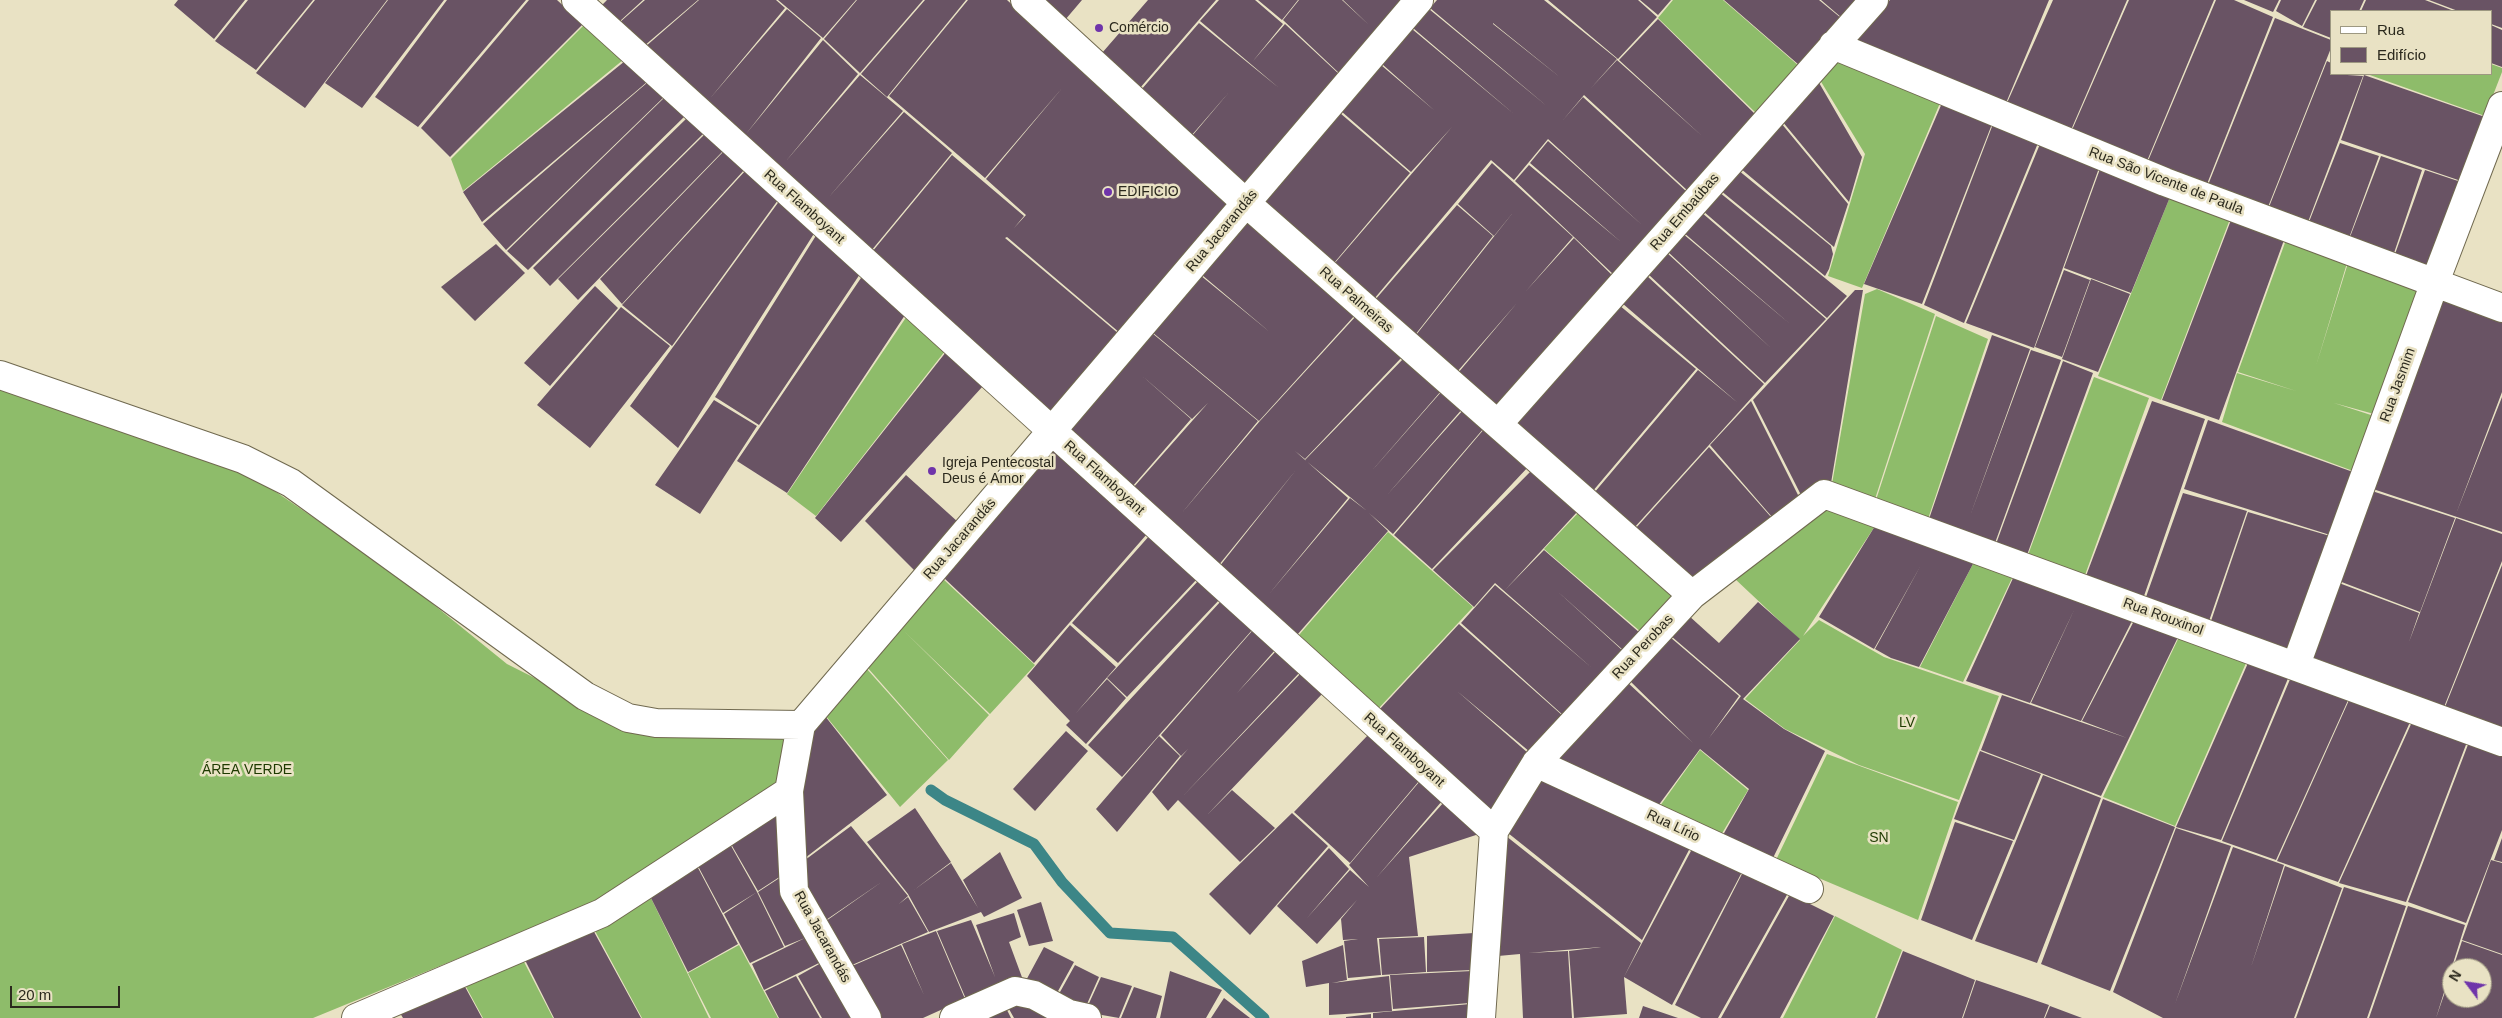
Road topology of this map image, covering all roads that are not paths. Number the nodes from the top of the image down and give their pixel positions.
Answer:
1 (576, 0) edge
2 (1025, 0) edge
3 (1419, 0) edge
4 (1874, 0) edge
5 (1833, 45) junction
6 (2502, 106) edge
7 (1246, 203) junction
8 (2435, 282) junction
9 (2502, 308) edge
10 (0, 375) edge
11 (1498, 424) junction
12 (1052, 431) junction
13 (1824, 494) joint
14 (1692, 594) junction
15 (2296, 665) junction
16 (801, 725) junction
17 (2502, 742) edge
18 (1536, 763) junction
19 (789, 791) junction
20 (1494, 831) junction
21 (1809, 889) dead end
22 (356, 1018) edge
23 (867, 1018) edge
24 (954, 1018) edge
25 (1087, 1018) edge
26 (1481, 1018) edge

1 - 12 street, Rua Flamboyant
2 - 7 street, Rua Palmeiras
3 - 7 street, Rua Jacarandás
4 - 5 street, Rua Embaúbas
5 - 8 street, Rua São Vicente de Paula
5 - 11 street, Rua Embaúbas
6 - 8 street, Rua Jasmim
7 - 11 street, Rua Palmeiras
7 - 12 street, Rua Jacarandás
8 - 9 street, Rua São Vicente de Paula
8 - 15 street, Rua Jasmim
10 - 16 street
11 - 14 street, Rua Palmeiras
12 - 16 street, Rua Jacarandás
12 - 20 street, Rua Flamboyant
13 - 14 street, Rua Perobas
13 - 15 street, Rua Rouxinol
14 - 18 street, Rua Perobas
15 - 17 street, Rua Rouxinol
16 - 19 street, Rua Jacarandás
18 - 20 street, Rua Perobas
18 - 21 street, Rua Lírio
19 - 22 street
19 - 23 street, Rua Jacarandás
20 - 26 street
24 - 25 street

